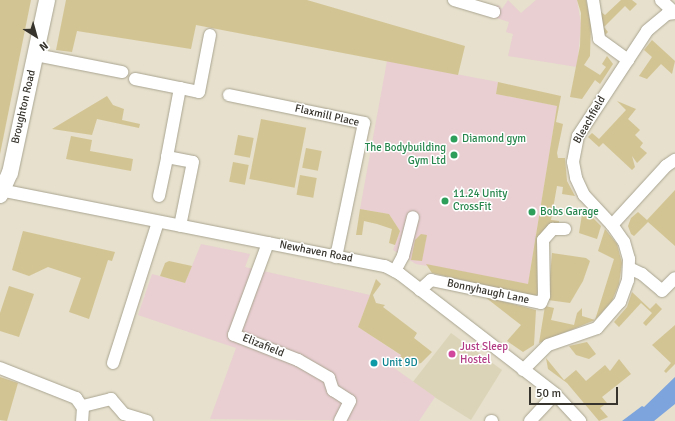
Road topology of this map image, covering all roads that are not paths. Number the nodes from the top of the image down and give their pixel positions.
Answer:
1 (47, 0) edge
2 (661, 0) edge
3 (461, 1) edge
4 (596, 2) edge
5 (494, 12) dead end
6 (674, 12) edge
7 (210, 35) dead end
8 (36, 55) junction
9 (628, 60) junction
10 (122, 72) dead end
11 (135, 80) dead end
12 (180, 88) junction
13 (229, 95) dead end
14 (167, 157) junction
15 (675, 160) edge
16 (1, 192) edge
17 (159, 196) dead end
18 (413, 217) dead end
19 (158, 222) junction
20 (612, 225) junction
21 (180, 226) junction
22 (565, 229) dead end
23 (268, 243) junction
24 (336, 257) junction
25 (629, 268) junction
26 (395, 271) junction
27 (675, 278) edge
28 (420, 290) junction
29 (113, 363) dead end
30 (0, 368) edge
31 (523, 370) junction
32 (554, 394) junction
33 (82, 406) junction
34 (82, 421) edge
35 (147, 421) edge
36 (340, 421) edge
37 (530, 421) edge
38 (580, 421) edge

1 - 8 main road, Broughton Road
2 - 6 street
3 - 5 street
4 - 9 street
6 - 9 street, Bleachfield
7 - 12 street
8 - 10 street
8 - 16 main road, Broughton Road
9 - 20 street, Bleachfield
11 - 12 street
12 - 14 street
13 - 24 street, Flaxmill Place
14 - 17 street
14 - 21 street
15 - 20 street
16 - 19 street, Newhaven Road
18 - 26 street
19 - 21 street, Newhaven Road
19 - 29 street
20 - 25 street, Bleachfield
21 - 23 street, Newhaven Road
22 - 28 street, Bonnyhaugh Lane
23 - 24 street, Newhaven Road
23 - 36 street, Elizafield
24 - 26 street, Newhaven Road
25 - 27 street
25 - 31 street
26 - 28 street, Newhaven Road
28 - 31 street, Newhaven Road
30 - 33 street
31 - 32 street, Newhaven Road
32 - 37 street
32 - 38 street, Newhaven Road
33 - 34 street
33 - 35 street

